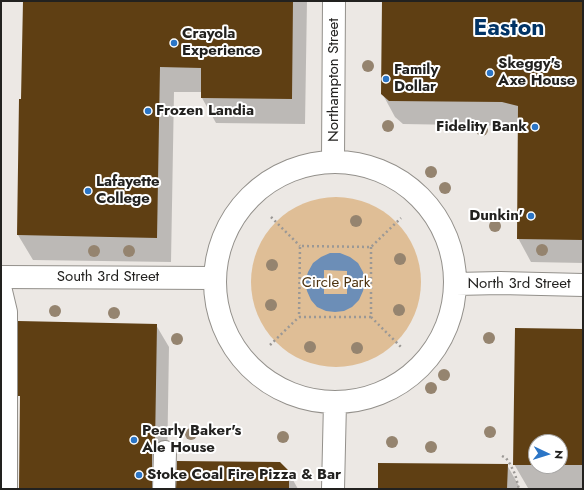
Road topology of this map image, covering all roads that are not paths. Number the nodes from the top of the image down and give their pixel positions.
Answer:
1 (334, 1) edge
2 (333, 160) junction
3 (1, 277) edge
4 (214, 278) junction
5 (456, 284) junction
6 (583, 284) edge
7 (1, 291) edge
8 (335, 402) junction
9 (165, 452) dead end
10 (6, 489) edge
11 (164, 489) edge
12 (333, 489) edge

1 - 2 main road, Northampton Street
2 - 4 main road
2 - 5 main road
3 - 4 main road, South 3rd Street
4 - 8 main road
5 - 6 main road, North 3rd Street
5 - 8 main road
7 - 10 main road
8 - 12 main road
9 - 11 main road

